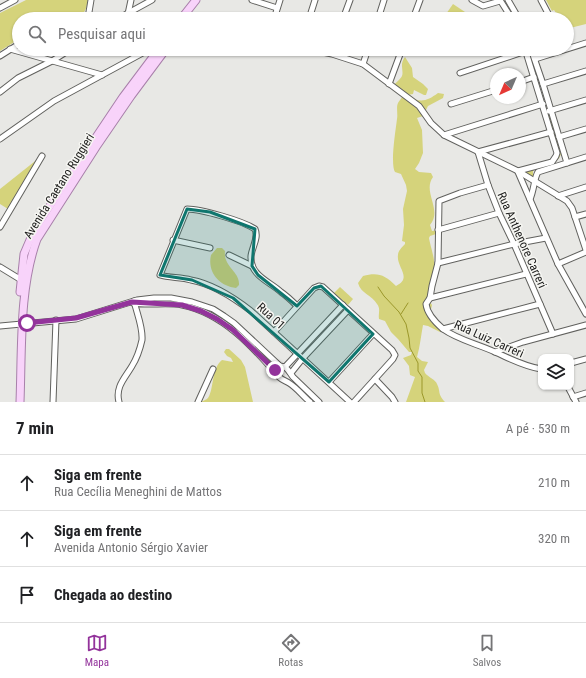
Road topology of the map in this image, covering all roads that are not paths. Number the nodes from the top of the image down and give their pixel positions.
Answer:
1 (15, 0) edge
2 (91, 0) edge
3 (130, 0) edge
4 (152, 0) edge
5 (196, 0) edge
6 (201, 0) edge
7 (252, 0) edge
8 (280, 0) edge
9 (315, 0) edge
10 (350, 0) edge
11 (384, 0) edge
12 (420, 0) edge
13 (472, 0) edge
14 (500, 0) edge
15 (508, 0) edge
16 (541, 0) edge
17 (0, 8) edge
18 (277, 8) junction
19 (514, 8) junction
20 (508, 11) joint
21 (88, 12) edge
22 (125, 12) edge
23 (130, 12) edge
24 (187, 12) edge
25 (192, 12) edge
26 (276, 12) edge
27 (311, 12) edge
28 (346, 12) edge
29 (380, 12) edge
30 (416, 12) edge
31 (516, 12) edge
32 (548, 12) edge
33 (586, 43) edge
34 (574, 47) edge
35 (10, 49) edge
36 (0, 56) edge
37 (34, 56) edge
38 (60, 56) edge
39 (137, 56) edge
40 (154, 56) edge
41 (161, 56) edge
42 (343, 56) edge
43 (366, 56) edge
44 (399, 56) edge
45 (510, 56) edge
46 (529, 56) edge
47 (532, 56) edge
48 (545, 56) edge
49 (535, 59) junction
50 (52, 61) junction
51 (363, 64) junction
52 (586, 71) edge
53 (460, 73) dead end
54 (102, 75) junction
55 (534, 77) junction
56 (526, 80) edge
57 (389, 84) junction
58 (543, 84) junction
59 (0, 92) edge
60 (490, 92) edge
61 (586, 100) edge
62 (451, 104) dead end
63 (543, 104) junction
64 (552, 110) junction
65 (545, 112) junction
66 (586, 128) edge
67 (458, 131) junction
68 (551, 132) junction
69 (444, 135) junction
70 (559, 137) junction
71 (0, 139) edge
72 (457, 141) junction
73 (494, 148) junction
74 (478, 152) junction
75 (42, 156) dead end
76 (586, 157) edge
77 (491, 159) junction
78 (567, 163) junction
79 (518, 171) junction
80 (535, 182) junction
81 (488, 185) junction
82 (586, 187) edge
83 (558, 196) junction
84 (530, 199) junction
85 (499, 213) junction
86 (586, 214) edge
87 (575, 217) junction
88 (0, 227) edge
89 (438, 230) junction
90 (546, 238) junction
91 (173, 240) junction
92 (514, 244) junction
93 (585, 244) edge
94 (210, 248) dead end
95 (586, 251) edge
96 (229, 255) dead end
97 (438, 263) junction
98 (558, 264) junction
99 (252, 266) junction
100 (0, 267) edge
101 (526, 274) junction
102 (23, 281) junction
103 (430, 298) junction
104 (134, 302) junction
105 (540, 304) junction
106 (343, 305) junction
107 (297, 306) junction
108 (348, 310) junction
109 (586, 314) edge
110 (56, 320) junction
111 (21, 324) junction
112 (586, 325) edge
113 (0, 326) edge
114 (443, 329) junction
115 (274, 332) junction
116 (373, 334) junction
117 (553, 334) junction
118 (495, 352) junction
119 (298, 354) junction
120 (303, 358) junction
121 (586, 359) edge
122 (574, 362) edge
123 (283, 366) junction
124 (538, 368) edge
125 (213, 369) dead end
126 (275, 370) junction
127 (292, 375) junction
128 (375, 379) junction
129 (329, 382) junction
130 (289, 383) junction
131 (570, 390) edge
132 (586, 393) edge
133 (574, 399) edge
134 (15, 402) edge
135 (20, 402) edge
136 (53, 402) edge
137 (119, 402) edge
138 (198, 402) edge
139 (310, 402) edge
140 (319, 402) edge
141 (350, 402) edge
142 (354, 402) edge
143 (395, 402) edge

1 - 17 street
2 - 21 street
3 - 22 street
4 - 23 street
5 - 24 main road
6 - 25 main road
7 - 18 street
8 - 18 street
9 - 27 street
10 - 28 street
11 - 29 street
12 - 30 street
13 - 14 street
14 - 20 street
15 - 19 street
16 - 32 street
18 - 26 street
19 - 20 street
19 - 31 street
33 - 34 street
35 - 36 street
37 - 50 street
38 - 50 street
39 - 54 street
40 - 102 main road, Avenida Caetano Ruggieri
41 - 102 main road, Avenida Caetano Ruggieri
42 - 51 street
43 - 51 street
44 - 57 street
45 - 53 street
46 - 55 street
47 - 49 street
48 - 49 street
49 - 58 street
50 - 54 street
50 - 59 street
51 - 57 street
52 - 58 street
54 - 71 street
55 - 56 street
55 - 63 street
57 - 69 street
58 - 64 street
60 - 62 street
61 - 64 street
63 - 65 street
63 - 67 street
64 - 65 street
64 - 70 street
65 - 68 street
66 - 70 street
67 - 69 street
67 - 72 street
68 - 73 street
68 - 79 street
69 - 72 street
70 - 78 street
72 - 74 street
73 - 74 street
73 - 77 street
74 - 77 street
74 - 81 street, Rua Anthenore Carreri
75 - 88 street
76 - 78 street
77 - 79 street
78 - 80 street
79 - 80 street
79 - 84 street
80 - 83 street
80 - 84 street
81 - 85 street, Rua Anthenore Carreri
81 - 89 street, Rua Luiz Carreri
82 - 83 street
83 - 87 street
84 - 90 street
85 - 89 street
85 - 92 street, Rua Anthenore Carreri
86 - 87 street
87 - 93 street
89 - 97 street, Rua Luiz Carreri
90 - 92 street
90 - 98 street
91 - 94 street
91 - 99 street
91 - 115 street, Rua 01
92 - 97 street
92 - 101 street, Rua Anthenore Carreri
93 - 95 street
95 - 98 street
96 - 99 street
97 - 103 street, Rua Luiz Carreri
98 - 109 street
99 - 107 street
100 - 102 street
101 - 103 street
101 - 105 street, Rua Anthenore Carreri
102 - 111 main road, Avenida Caetano Ruggieri
103 - 114 street, Rua Luiz Carreri
104 - 110 street
104 - 123 street
104 - 126 street
104 - 137 street
105 - 114 street
105 - 117 street, Rua Anthenore Carreri
106 - 107 street
106 - 108 street
106 - 119 street
107 - 115 street
108 - 116 street
108 - 120 street
110 - 111 street
110 - 136 street
111 - 113 street
111 - 134 main road, Avenida Caetano Ruggieri
111 - 135 main road, Avenida Caetano Ruggieri
112 - 117 street
114 - 118 street, Rua Luiz Carreri
115 - 119 street, Rua 01
116 - 128 street
116 - 129 street
117 - 118 street
118 - 124 street, Rua Luiz Carreri
119 - 120 street, Rua 01
119 - 123 street
120 - 127 street
120 - 129 street, Rua 01
121 - 122 street
123 - 126 street
123 - 127 street
125 - 138 street
126 - 130 street
127 - 130 street
127 - 140 street
128 - 142 street
128 - 143 street
129 - 141 street, Rua 01
130 - 139 street
131 - 133 street
132 - 133 street

